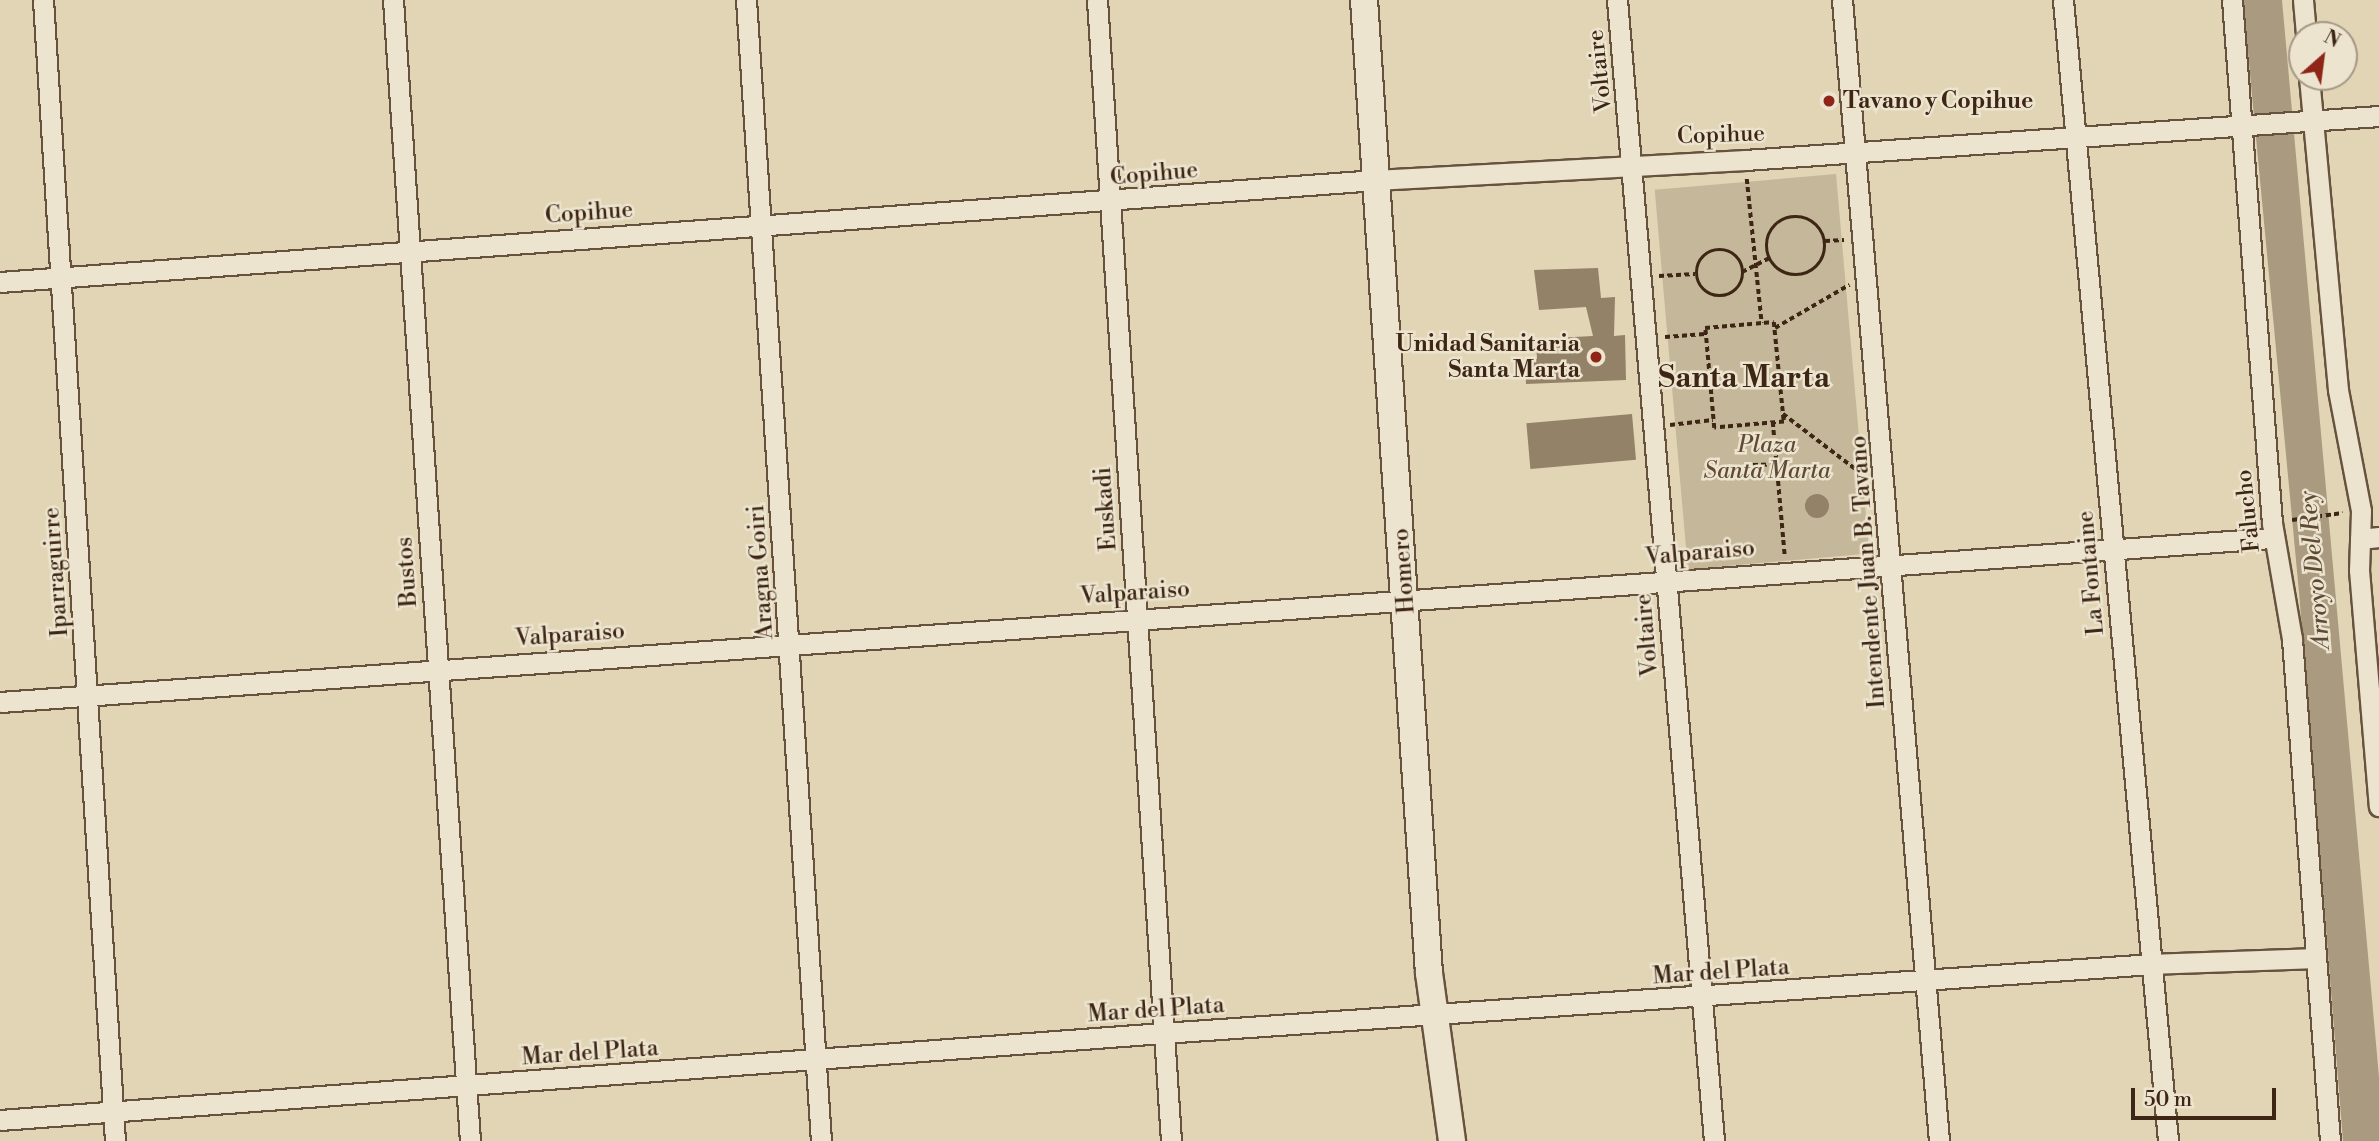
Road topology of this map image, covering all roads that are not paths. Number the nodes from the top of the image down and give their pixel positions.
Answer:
1 (43, 0) edge
2 (393, 0) edge
3 (746, 0) edge
4 (1097, 0) edge
5 (1364, 0) edge
6 (1617, 0) edge
7 (1842, 0) edge
8 (2063, 0) edge
9 (2232, 0) edge
10 (2303, 0) edge
11 (2305, 21) edge
12 (2309, 91) edge
13 (2379, 116) edge
14 (2308, 121) junction
15 (2246, 126) junction
16 (2076, 137) junction
17 (1857, 152) junction
18 (1634, 163) junction
19 (1375, 180) junction
20 (1110, 203) junction
21 (760, 225) junction
22 (410, 251) junction
23 (58, 278) junction
24 (0, 282) edge
25 (2274, 538) junction
26 (2370, 538) edge
27 (2114, 550) junction
28 (1891, 564) junction
29 (1667, 580) junction
30 (1406, 599) junction
31 (1137, 618) junction
32 (791, 644) junction
33 (438, 668) junction
34 (90, 694) junction
35 (0, 702) edge
36 (2379, 797) edge
37 (2315, 958) junction
38 (2151, 964) junction
39 (1926, 981) junction
40 (1701, 999) junction
41 (1433, 1018) junction
42 (1163, 1033) junction
43 (816, 1060) junction
44 (466, 1087) junction
45 (113, 1114) junction
46 (0, 1120) edge
47 (115, 1141) edge
48 (470, 1141) edge
49 (821, 1141) edge
50 (1171, 1141) edge
51 (1452, 1141) edge
52 (1714, 1141) edge
53 (1939, 1141) edge
54 (2168, 1141) edge
55 (2330, 1141) edge

1 - 23 street, Iparraguirre
2 - 22 street, Bustos
3 - 21 street, Aragna Goiri
4 - 20 street, Euskadi
5 - 19 main road, Homero
6 - 18 street, Voltaire
7 - 17 street, Intendente Juan B. Tavano
8 - 16 street, La Fontaine
9 - 15 street, Falucho
10 - 11 street
12 - 14 street
13 - 14 street, Copihue
14 - 15 street, Copihue
14 - 26 street
15 - 16 street, Copihue
15 - 25 street, Falucho
16 - 17 street, Copihue
16 - 27 street, La Fontaine
17 - 18 street, Copihue
17 - 28 street, Intendente Juan B. Tavano
18 - 19 street, Copihue
18 - 29 street, Voltaire
19 - 20 street, Copihue
19 - 30 main road, Homero
20 - 21 street, Copihue
20 - 31 street, Euskadi
21 - 22 street, Copihue
21 - 32 street, Aragna Goiri
22 - 23 street, Copihue
22 - 33 street, Bustos
23 - 24 street, Copihue
23 - 34 street, Iparraguirre
25 - 27 street, Valparaiso
25 - 37 street, Falucho
26 - 36 street
27 - 28 street, Valparaiso
27 - 38 street, La Fontaine
28 - 29 street, Valparaiso
28 - 39 street, Intendente Juan B. Tavano
29 - 30 street, Valparaiso
29 - 40 street, Voltaire
30 - 31 street, Valparaiso
30 - 41 main road, Homero
31 - 32 street, Valparaiso
31 - 42 street, Euskadi
32 - 33 street, Valparaiso
32 - 43 street, Aragna Goiri
33 - 34 street, Valparaiso
33 - 44 street, Bustos
34 - 35 street, Valparaiso
34 - 45 street, Iparraguirre
37 - 38 street, Mar del Plata
37 - 55 street, Falucho
38 - 39 street, Mar del Plata
38 - 54 street, La Fontaine
39 - 40 street, Mar del Plata
39 - 53 street, Intendente Juan B. Tavano
40 - 41 street, Mar del Plata
40 - 52 street, Voltaire
41 - 42 street, Mar del Plata
41 - 51 main road, Homero
42 - 43 street, Mar del Plata
42 - 50 street, Euskadi
43 - 44 street, Mar del Plata
43 - 49 street, Aragna Goiri
44 - 45 street, Mar del Plata
44 - 48 street, Bustos
45 - 46 street, Mar del Plata
45 - 47 street, Iparraguirre

